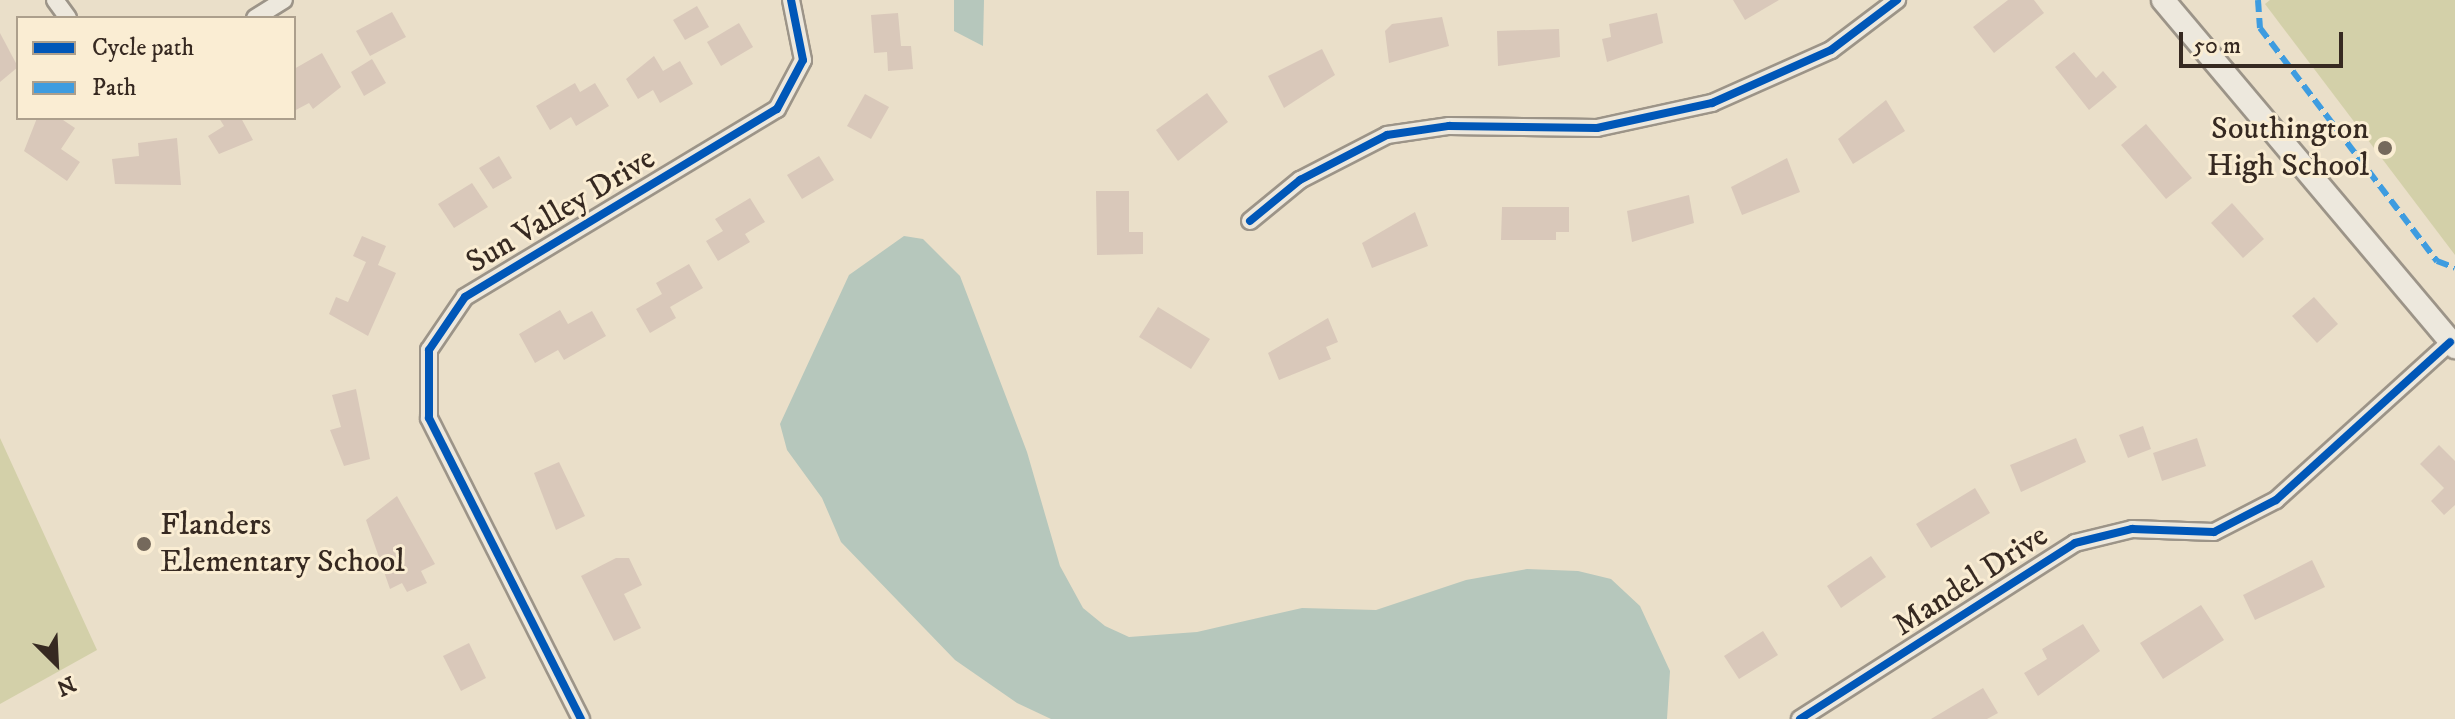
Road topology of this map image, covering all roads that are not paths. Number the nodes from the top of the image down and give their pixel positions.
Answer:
1 (284, 0) edge
2 (791, 0) edge
3 (1897, 0) edge
4 (2163, 0) edge
5 (258, 16) edge
6 (1250, 221) dead end
7 (2453, 344) edge
8 (581, 719) edge
9 (1800, 719) edge

1 - 5 street
2 - 8 street, Sun Valley Drive
3 - 6 street
4 - 7 street
7 - 9 street, Mandel Drive

